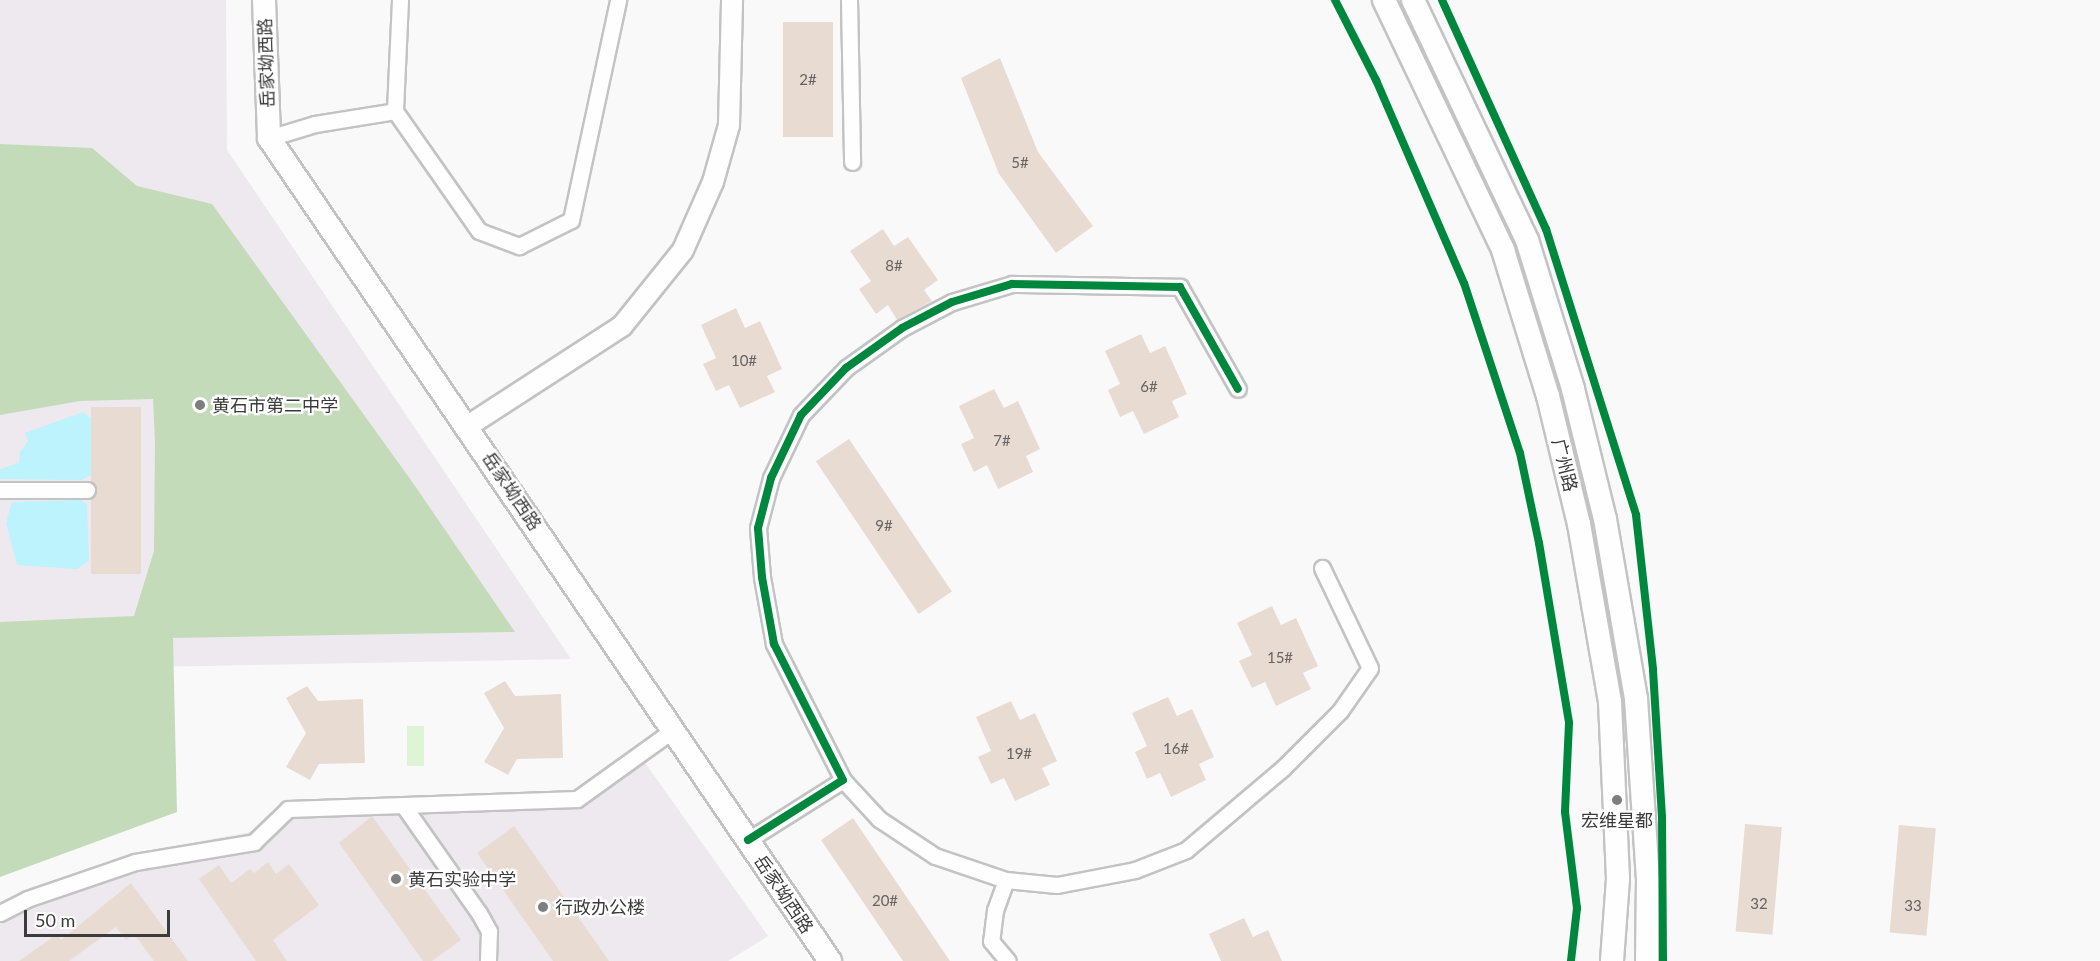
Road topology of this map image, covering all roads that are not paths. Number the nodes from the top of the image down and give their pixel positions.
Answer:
1 (264, 0) edge
2 (400, 0) edge
3 (618, 0) edge
4 (732, 0) edge
5 (849, 0) edge
6 (1384, 0) edge
7 (1413, 0) edge
8 (395, 111) junction
9 (268, 138) junction
10 (852, 162) dead end
11 (1238, 389) dead end
12 (468, 426) junction
13 (0, 490) edge
14 (87, 490) dead end
15 (1322, 568) dead end
16 (673, 730) junction
17 (843, 780) junction
18 (403, 805) junction
19 (748, 840) junction
20 (1006, 880) junction
21 (0, 913) edge
22 (488, 961) edge
23 (830, 961) edge
24 (1008, 961) edge
25 (1612, 961) edge
26 (1647, 961) edge

1 - 9 main road, 岳家坳西路
2 - 8 street
3 - 8 street
4 - 12 street
5 - 10 street
6 - 25 main road, 广州路
7 - 26 main road, 广州路
8 - 9 street
9 - 12 main road, 岳家坳西路
11 - 17 street
12 - 16 main road, 岳家坳西路
13 - 14 street
15 - 20 street
16 - 18 street
16 - 19 main road, 岳家坳西路
17 - 19 street
17 - 20 street
18 - 21 street
18 - 22 street
19 - 23 main road, 岳家坳西路
20 - 24 street

